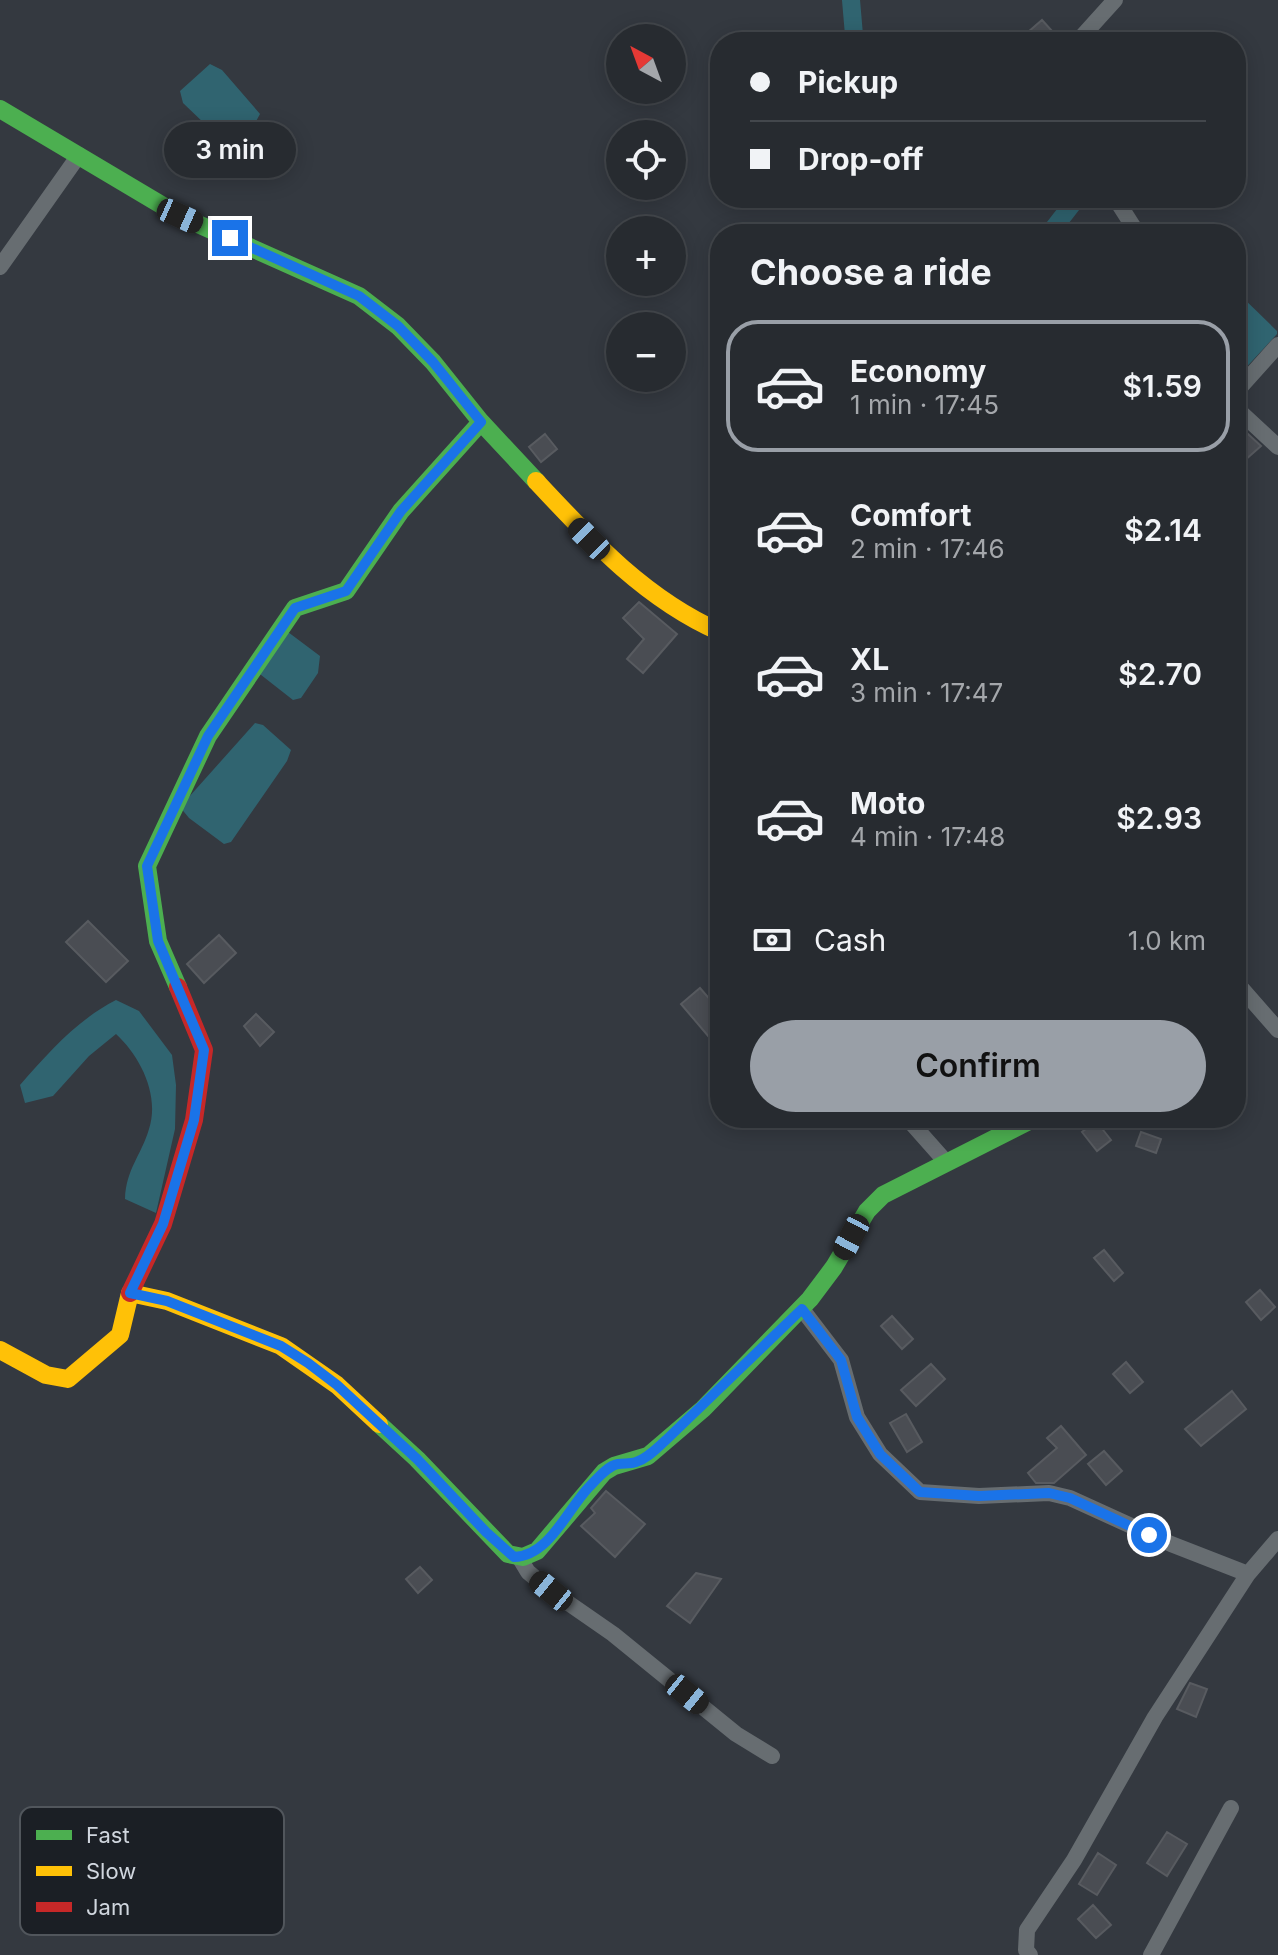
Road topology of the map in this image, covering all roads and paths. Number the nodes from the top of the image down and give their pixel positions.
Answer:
1 (1115, 0) edge
2 (1086, 32) edge
3 (0, 109) edge
4 (79, 155) junction
5 (0, 267) edge
6 (1278, 345) edge
7 (1246, 381) edge
8 (1246, 417) edge
9 (481, 422) junction
10 (1278, 447) edge
11 (710, 628) edge
12 (1246, 993) edge
13 (1278, 1030) edge
14 (916, 1128) edge
15 (1015, 1128) edge
16 (946, 1162) junction
17 (130, 1293) junction
18 (802, 1309) junction
19 (0, 1350) edge
20 (1278, 1539) edge
21 (519, 1557) junction
22 (1248, 1574) junction
23 (772, 1756) dead end
24 (1231, 1808) dead end
25 (1030, 1955) edge
26 (1151, 1955) edge

1 - 2 street
3 - 4 street
4 - 5 street
4 - 9 street
6 - 7 street
8 - 10 street
9 - 11 street
9 - 17 street
12 - 13 street
14 - 16 street
15 - 16 street
16 - 18 street
17 - 19 street
17 - 21 street
18 - 21 street
18 - 22 street
20 - 22 street
21 - 23 street
22 - 25 street
24 - 26 street

